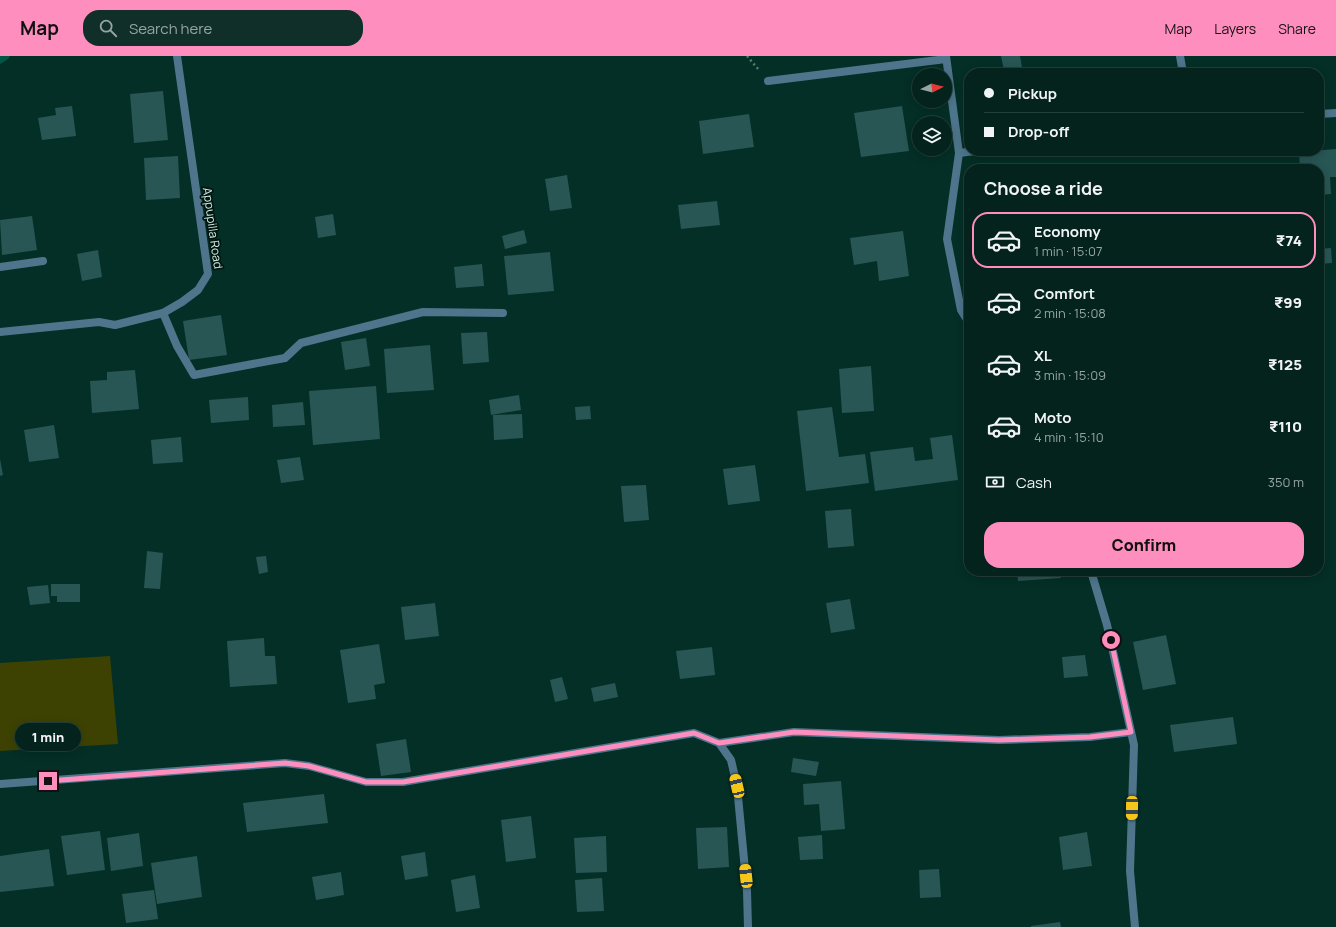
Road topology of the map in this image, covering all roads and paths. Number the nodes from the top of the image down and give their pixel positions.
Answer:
1 (177, 56) edge
2 (1180, 56) edge
3 (946, 57) edge
4 (1182, 68) edge
5 (768, 81) dead end
6 (1336, 112) edge
7 (1324, 113) edge
8 (964, 152) edge
9 (959, 153) junction
10 (43, 261) dead end
11 (0, 267) edge
12 (163, 313) junction
13 (503, 313) dead end
14 (964, 315) edge
15 (0, 332) edge
16 (1092, 576) edge
17 (1131, 732) junction
18 (719, 743) junction
19 (0, 784) edge
20 (748, 927) edge
21 (1135, 927) edge

1 - 12 street, Appupilla Road
2 - 4 street
3 - 5 street
3 - 9 street
6 - 7 street
8 - 9 street
9 - 14 street
10 - 11 street
12 - 13 street
12 - 15 street, Appupilla Road
16 - 17 street
17 - 18 street
17 - 21 street
18 - 19 street
18 - 20 street

